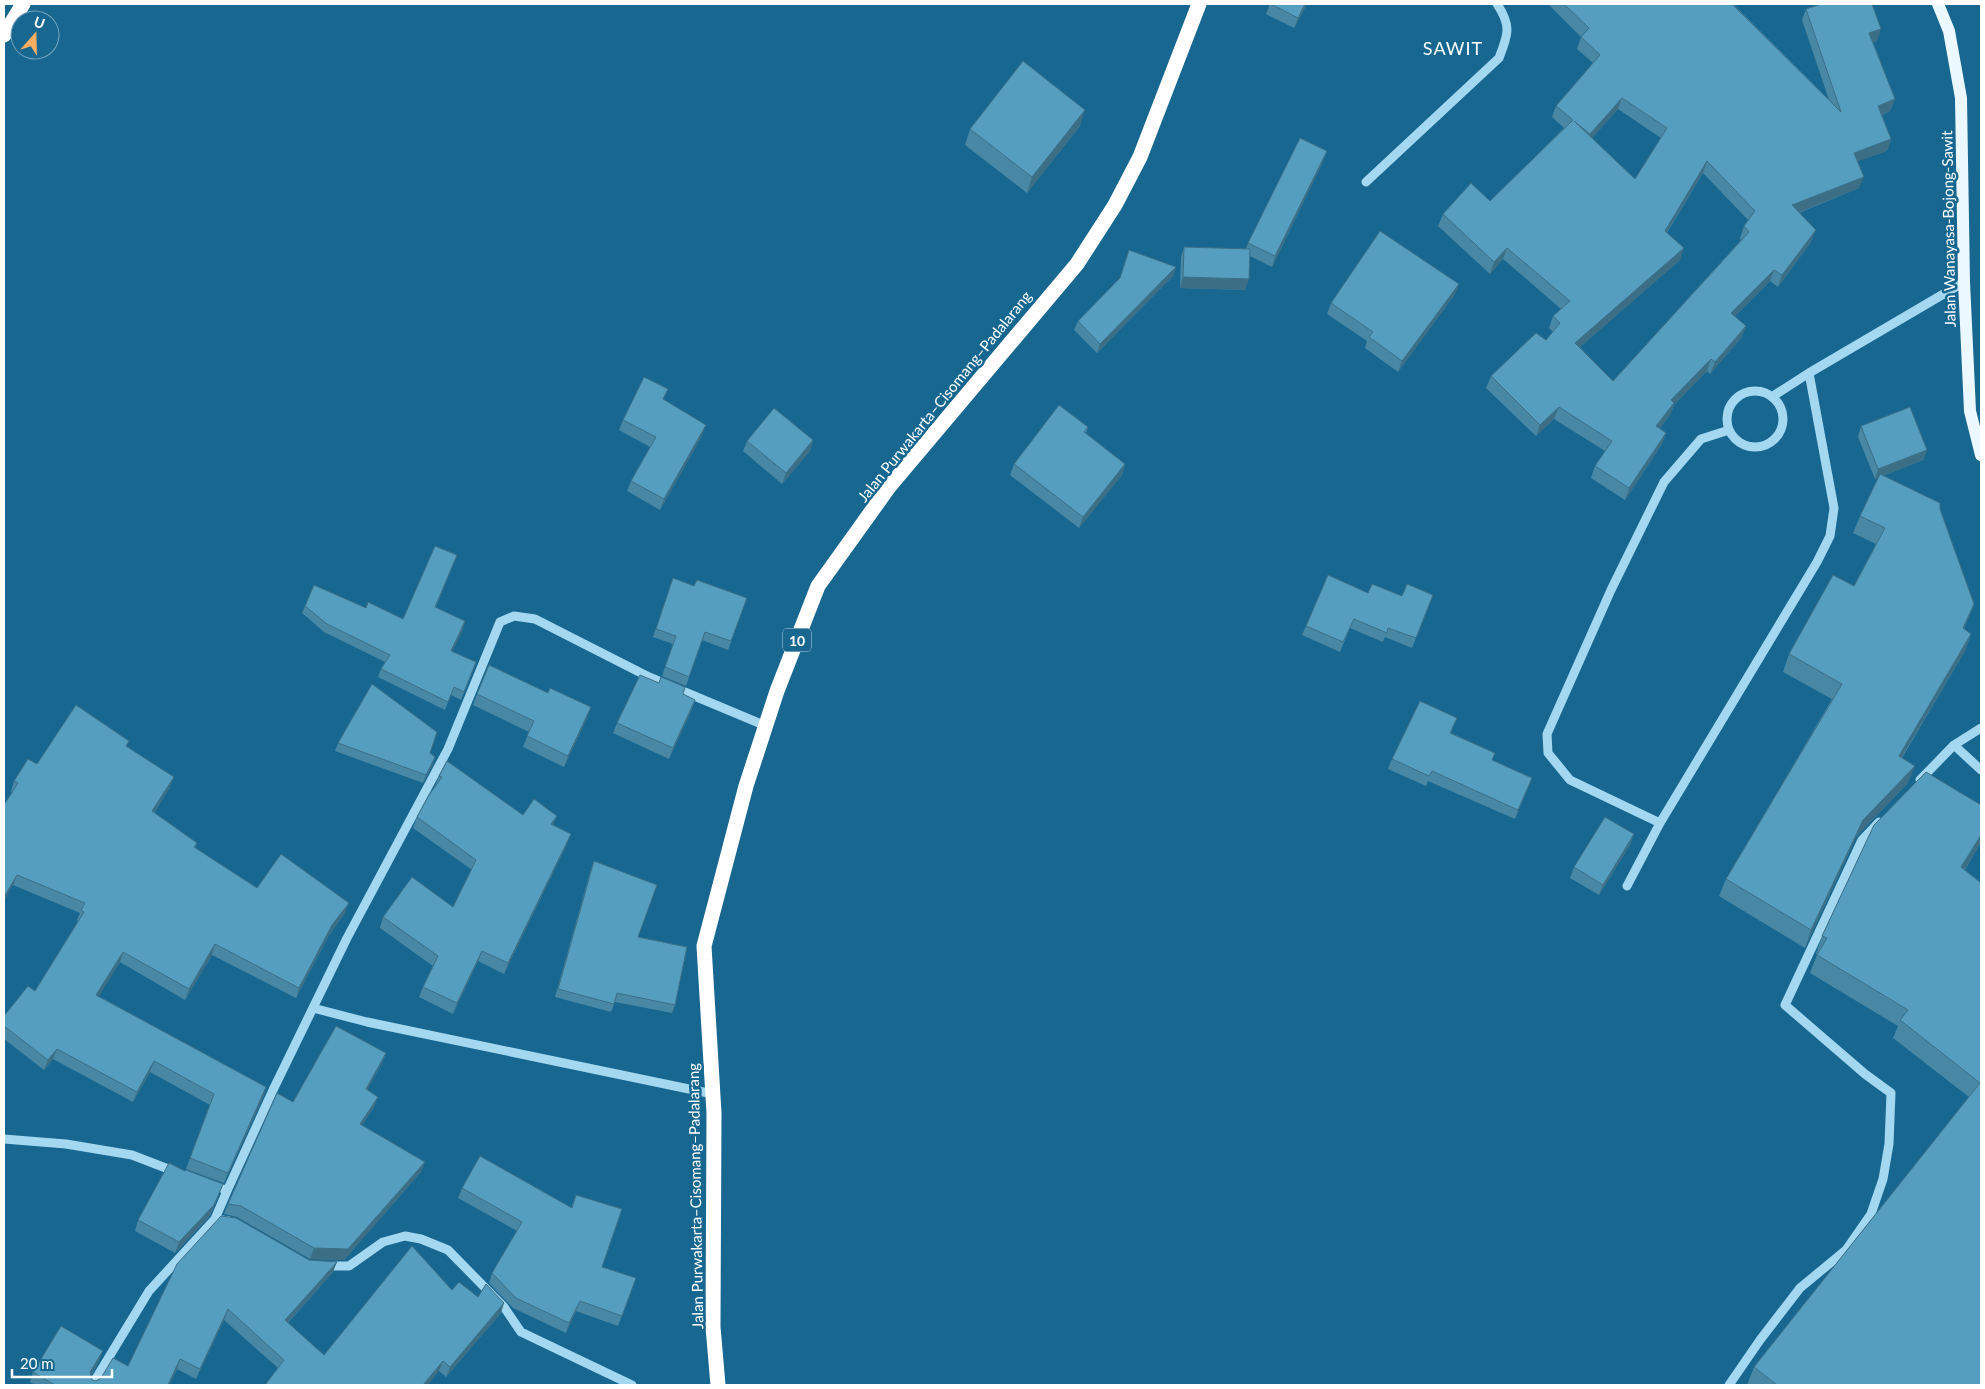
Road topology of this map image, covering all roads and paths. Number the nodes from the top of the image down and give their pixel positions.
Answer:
1 (22, 4) edge
2 (1199, 4) edge
3 (1498, 4) edge
4 (1938, 4) edge
5 (4, 35) edge
6 (1366, 182) dead end
7 (1964, 282) junction
8 (1809, 373) junction
9 (1773, 396) junction
10 (1729, 430) junction
11 (1981, 455) edge
12 (766, 726) junction
13 (1981, 728) edge
14 (1954, 745) junction
15 (1981, 770) edge
16 (1915, 786) edge
17 (1888, 813) edge
18 (1660, 823) junction
19 (1627, 886) dead end
20 (313, 1008) junction
21 (713, 1094) junction
22 (4, 1139) edge
23 (184, 1175) edge
24 (210, 1184) edge
25 (227, 1191) junction
26 (215, 1219) junction
27 (241, 1226) edge
28 (316, 1266) edge
29 (92, 1385) edge
30 (632, 1385) edge
31 (718, 1385) edge
32 (1729, 1385) edge

1 - 5 highway
2 - 12 highway, Jalan Purwakarta–Cisomang–Padalarang / 10
3 - 6 street
4 - 7 main road, Jalan Wanayasa-Bojong-Sawit
7 - 8 street
7 - 11 main road, Jalan Wanayasa-Bojong-Sawit
8 - 9 street
8 - 18 street
9 - 10 street
9 - 10 street
10 - 18 street
12 - 20 street
12 - 21 highway, Jalan Purwakarta–Cisomang–Padalarang / 10
13 - 14 street
14 - 15 street
14 - 16 street
17 - 32 street
18 - 19 street
20 - 21 street
20 - 25 street
21 - 31 highway, Jalan Purwakarta–Cisomang–Padalarang / 10
22 - 23 street
24 - 25 street
25 - 26 street
26 - 27 street
26 - 29 street
28 - 30 street

